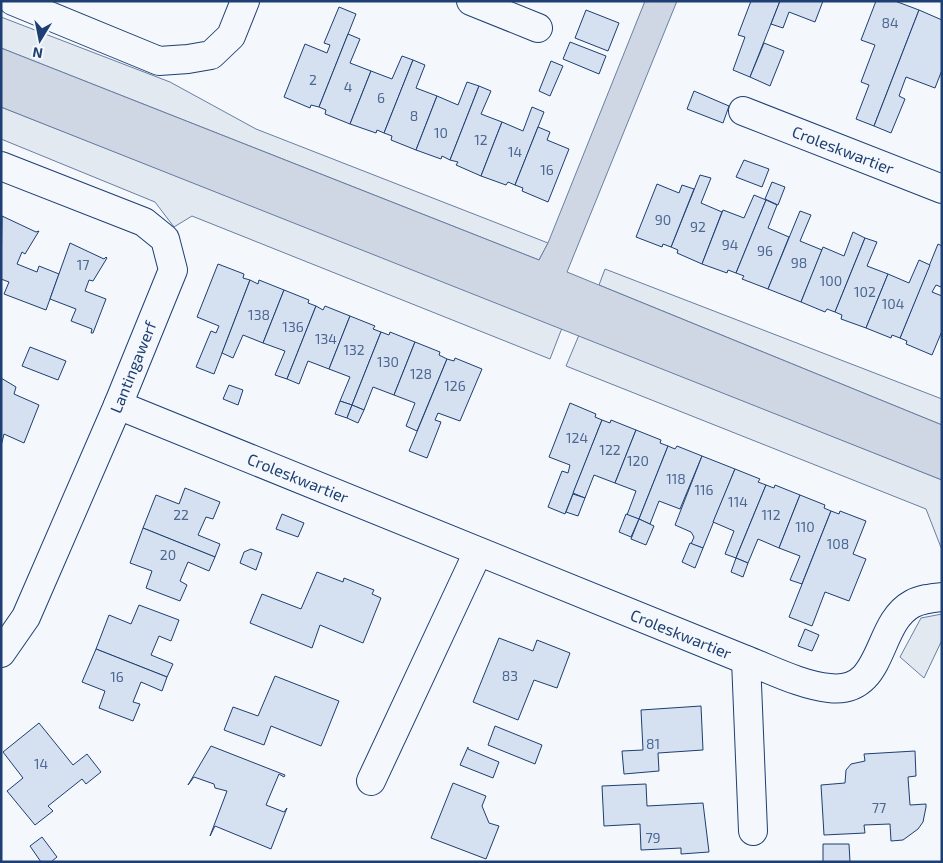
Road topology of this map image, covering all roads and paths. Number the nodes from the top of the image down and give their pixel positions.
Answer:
1 (13, 1) edge
2 (245, 1) edge
3 (471, 1) edge
4 (538, 28) dead end
5 (743, 111) dead end
6 (1, 166) edge
7 (942, 189) edge
8 (118, 405) junction
9 (478, 552) junction
10 (942, 597) edge
11 (1, 653) edge
12 (746, 660) junction
13 (371, 781) dead end
14 (753, 832) dead end

1 - 2 street
3 - 4 street
5 - 7 street, Croleskwartier
6 - 8 street, Lantingawerf
8 - 9 street, Croleskwartier
8 - 11 street, Lantingawerf
9 - 12 street, Croleskwartier
9 - 13 street
10 - 12 street, Croleskwartier
12 - 14 street, Croleskwartier

